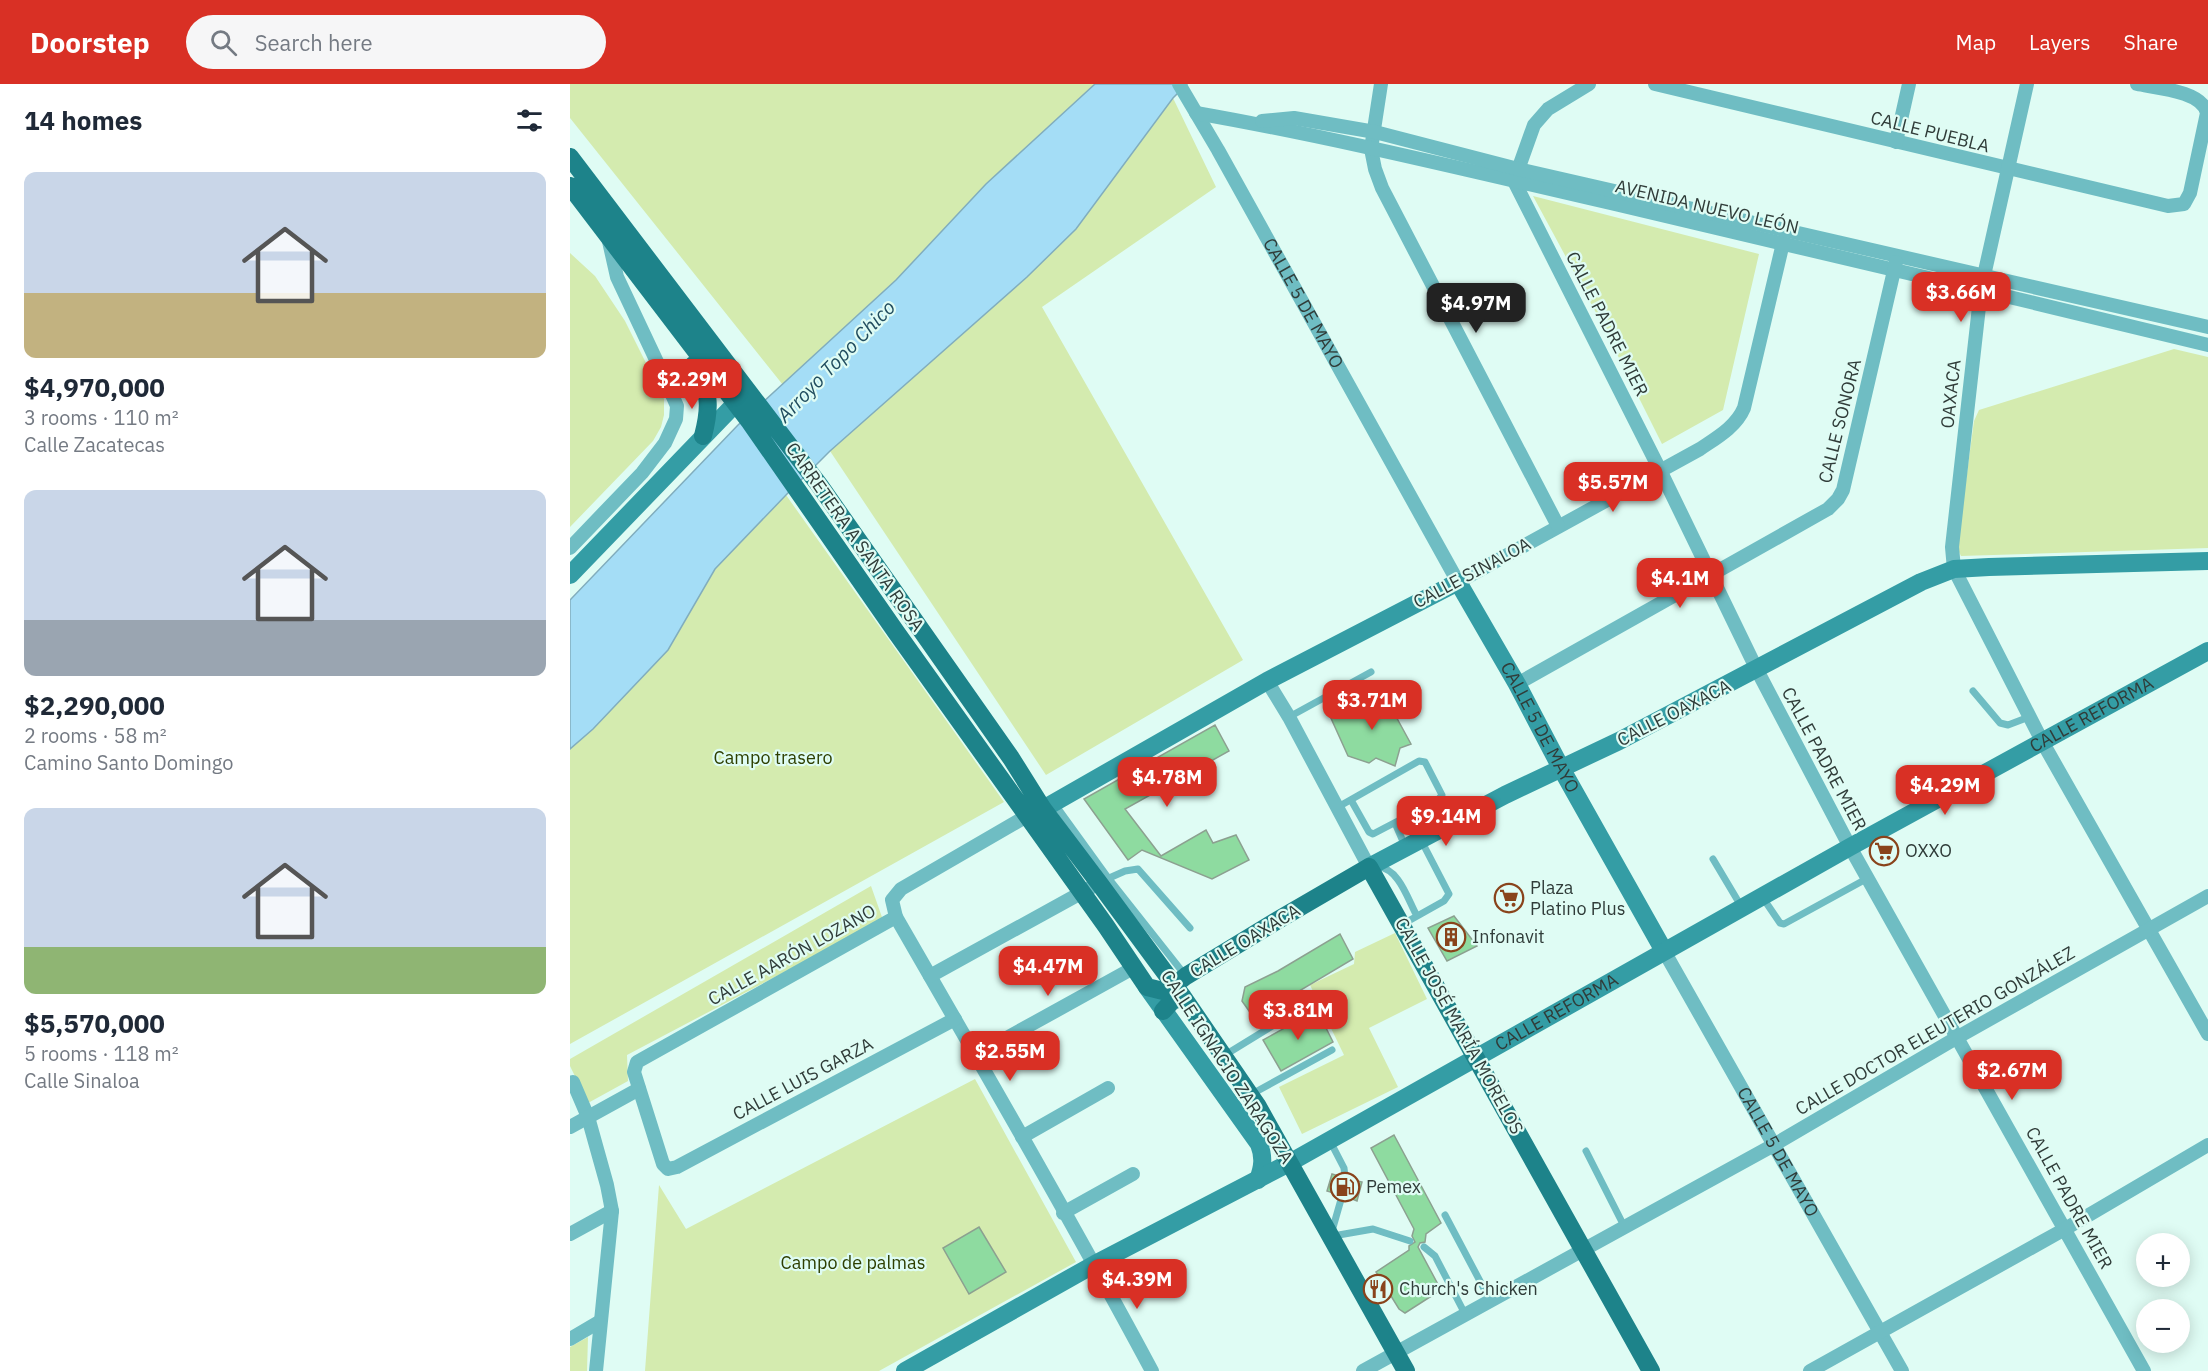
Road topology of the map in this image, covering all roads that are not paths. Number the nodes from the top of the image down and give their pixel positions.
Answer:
1 (1381, 84) edge
2 (1589, 84) edge
3 (1655, 84) edge
4 (1909, 84) edge
5 (2027, 84) edge
6 (2137, 84) edge
7 (1180, 88) edge
8 (1196, 113) junction
9 (1247, 122) junction
10 (1375, 132) junction
11 (1896, 142) junction
12 (1371, 149) junction
13 (570, 158) edge
14 (2006, 169) junction
15 (1516, 175) junction
16 (570, 186) edge
17 (608, 237) junction
18 (1782, 238) junction
19 (1896, 263) junction
20 (1982, 283) junction
21 (2070, 304) junction
22 (2129, 310) junction
23 (664, 311) junction
24 (2176, 320) junction
25 (2127, 325) junction
26 (2208, 327) edge
27 (2173, 337) junction
28 (2208, 345) edge
29 (735, 404) junction
30 (756, 415) junction
31 (703, 436) junction
32 (1660, 470) junction
33 (1558, 526) junction
34 (570, 548) edge
35 (2208, 561) edge
36 (1954, 569) junction
37 (1709, 574) junction
38 (570, 575) edge
39 (1458, 582) junction
40 (1432, 594) junction
41 (1470, 603) junction
42 (2208, 651) edge
43 (1757, 670) junction
44 (1371, 672) dead end
45 (1267, 681) junction
46 (1517, 684) junction
47 (1973, 691) dead end
48 (1289, 717) junction
49 (2029, 717) junction
50 (2043, 743) junction
51 (1561, 768) junction
52 (1351, 800) junction
53 (1438, 800) junction
54 (1338, 807) junction
55 (1041, 809) junction
56 (1395, 823) junction
57 (1449, 824) junction
58 (1413, 844) junction
59 (1850, 847) junction
60 (1713, 859) dead end
61 (1370, 867) junction
62 (1868, 878) junction
63 (1104, 881) junction
64 (1082, 892) junction
65 (1762, 896) junction
66 (2208, 896) edge
67 (1742, 908) junction
68 (896, 917) junction
69 (1409, 920) junction
70 (1190, 928) dead end
71 (2149, 928) junction
72 (1664, 951) junction
73 (1135, 967) junction
74 (930, 976) junction
75 (1181, 986) junction
76 (1148, 987) junction
77 (1311, 1002) dead end
78 (1163, 1011) junction
79 (955, 1019) junction
80 (2208, 1034) edge
81 (1958, 1037) junction
82 (1332, 1050) dead end
83 (976, 1055) junction
84 (1223, 1056) junction
85 (1475, 1057) junction
86 (573, 1082) dead end
87 (1108, 1088) dead end
88 (639, 1089) junction
89 (1250, 1095) junction
90 (588, 1117) junction
91 (570, 1126) edge
92 (1022, 1137) junction
93 (1330, 1140) junction
94 (2208, 1145) edge
95 (1773, 1146) junction
96 (1586, 1151) dead end
97 (1291, 1162) junction
98 (1133, 1174) dead end
99 (1345, 1177) dead end
100 (1258, 1180) junction
101 (1342, 1196) dead end
102 (612, 1211) junction
103 (1064, 1213) junction
104 (1445, 1215) dead end
105 (1624, 1226) junction
106 (2065, 1229) junction
107 (570, 1234) edge
108 (1331, 1236) junction
109 (1410, 1241) dead end
110 (1424, 1247) dead end
111 (1583, 1248) junction
112 (1095, 1264) junction
113 (1490, 1300) junction
114 (1465, 1314) junction
115 (599, 1322) junction
116 (1881, 1333) junction
117 (570, 1339) edge
118 (1396, 1353) junction
119 (596, 1371) edge
120 (905, 1371) edge
121 (1152, 1371) edge
122 (1363, 1371) edge
123 (1406, 1371) edge
124 (1651, 1371) edge
125 (1810, 1371) edge
126 (1902, 1371) edge
127 (2144, 1371) edge

1 - 10 street
2 - 15 street
3 - 11 street, CALLE PUEBLA
4 - 11 street
5 - 14 street, OAXACA
6 - 14 street, CALLE PUEBLA
7 - 8 street, CALLE 5 DE MAYO
8 - 9 street, AVENIDA NUEVO LEÓN
8 - 39 street, CALLE 5 DE MAYO
9 - 10 street
9 - 12 street, AVENIDA NUEVO LEÓN
10 - 12 street
10 - 15 street
11 - 14 street, CALLE PUEBLA
12 - 15 street, AVENIDA NUEVO LEÓN
12 - 33 street
13 - 30 main road, CARRETERA A SANTA ROSA
14 - 20 street, OAXACA
15 - 18 street, AVENIDA NUEVO LEÓN
15 - 32 street, CALLE PADRE MIER
16 - 17 main road, CARRETERA A SANTA ROSA
17 - 23 main road, CARRETERA A SANTA ROSA
17 - 34 street
18 - 19 street, AVENIDA NUEVO LEÓN
18 - 32 street, CALLE SINALOA
19 - 20 street, AVENIDA NUEVO LEÓN
19 - 37 street, CALLE SONORA
20 - 21 street, AVENIDA NUEVO LEÓN
20 - 36 street, OAXACA
21 - 22 street
21 - 25 street, AVENIDA NUEVO LEÓN
22 - 24 street
22 - 25 street
23 - 29 main road, CARRETERA A SANTA ROSA
23 - 31 main road
24 - 26 street
24 - 27 street
25 - 27 street, AVENIDA NUEVO LEÓN
27 - 28 street, AVENIDA NUEVO LEÓN
29 - 30 main road, CARRETERA A SANTA ROSA
29 - 31 street
30 - 55 main road, CARRETERA A SANTA ROSA
30 - 55 main road, CARRETERA A SANTA ROSA
31 - 38 street
32 - 33 street, CALLE SINALOA
32 - 37 street, CALLE PADRE MIER
33 - 39 street, CALLE SINALOA
35 - 36 street, CALLE OAXACA
36 - 43 street, CALLE OAXACA
36 - 49 street
37 - 43 street, CALLE PADRE MIER
37 - 46 street, CALLE SONORA
39 - 40 street, CALLE SINALOA
39 - 41 street, CALLE 5 DE MAYO
40 - 41 street
40 - 45 street, CALLE SINALOA
41 - 46 street, CALLE 5 DE MAYO
42 - 50 street, CALLE REFORMA
43 - 51 street, CALLE OAXACA
43 - 59 street, CALLE PADRE MIER
44 - 48 lane
45 - 48 street, CALLE JOSÉ MARÍA MORELOS
45 - 55 street, CALLE SINALOA
46 - 51 street, CALLE 5 DE MAYO
47 - 49 lane
48 - 54 street, CALLE JOSÉ MARÍA MORELOS
49 - 50 street
50 - 59 street, CALLE REFORMA
50 - 71 street
51 - 57 street, CALLE OAXACA
51 - 72 street, CALLE 5 DE MAYO
52 - 53 lane
52 - 54 lane
52 - 56 lane
53 - 56 lane
53 - 57 lane
54 - 61 street, CALLE JOSÉ MARÍA MORELOS
55 - 63 main road, CALLE IGNACIO ZARAGOZA
55 - 64 main road, CALLE IGNACIO ZARAGOZA
55 - 68 street, CALLE AARÓN LOZANO
56 - 58 lane
57 - 58 street, CALLE OAXACA
58 - 61 street, CALLE OAXACA
58 - 69 lane
59 - 62 street, CALLE PADRE MIER
59 - 65 street, CALLE REFORMA
60 - 67 lane
61 - 69 main road, CALLE JOSÉ MARÍA MORELOS
61 - 75 main road, CALLE OAXACA
62 - 65 lane
62 - 81 street, CALLE PADRE MIER
63 - 64 street
63 - 70 lane
63 - 75 main road, CALLE IGNACIO ZARAGOZA
64 - 73 main road, CALLE IGNACIO ZARAGOZA
64 - 74 street
65 - 67 street, CALLE REFORMA
66 - 71 street, CALLE DOCTOR ELEUTERIO GONZÁLEZ
67 - 72 street, CALLE REFORMA
68 - 74 street
68 - 88 street, CALLE AARÓN LOZANO
69 - 85 main road, CALLE JOSÉ MARÍA MORELOS
71 - 80 street
71 - 81 street, CALLE DOCTOR ELEUTERIO GONZÁLEZ
72 - 85 street, CALLE REFORMA
72 - 95 street, CALLE 5 DE MAYO
73 - 76 main road, CALLE IGNACIO ZARAGOZA
73 - 83 street
74 - 79 street
75 - 76 main road
75 - 78 main road, CALLE OAXACA
75 - 84 main road, CALLE IGNACIO ZARAGOZA
76 - 78 street, CALLE IGNACIO ZARAGOZA
77 - 84 lane
78 - 100 street, CALLE IGNACIO ZARAGOZA
79 - 83 street
79 - 88 street, CALLE LUIS GARZA
81 - 95 street, CALLE DOCTOR ELEUTERIO GONZÁLEZ
81 - 106 street, CALLE PADRE MIER
82 - 89 lane
83 - 92 street
84 - 89 main road, CALLE IGNACIO ZARAGOZA
85 - 93 street, CALLE REFORMA
85 - 111 main road, CALLE JOSÉ MARÍA MORELOS
86 - 90 street
87 - 92 street
88 - 90 street
89 - 97 main road, CALLE IGNACIO ZARAGOZA
90 - 91 street
90 - 102 street
92 - 103 street
93 - 97 street, CALLE REFORMA
93 - 99 lane
94 - 106 street
95 - 105 street, CALLE DOCTOR ELEUTERIO GONZÁLEZ
95 - 116 street, CALLE 5 DE MAYO
96 - 105 lane
97 - 100 street, CALLE REFORMA
97 - 108 main road, CALLE IGNACIO ZARAGOZA
98 - 103 street
100 - 112 street, CALLE REFORMA
101 - 108 lane
102 - 107 street
102 - 115 street
103 - 112 street
104 - 113 lane
105 - 111 street, CALLE DOCTOR ELEUTERIO GONZÁLEZ
106 - 116 street
106 - 127 street, CALLE PADRE MIER
108 - 109 lane
108 - 118 main road, CALLE IGNACIO ZARAGOZA
110 - 114 lane
111 - 113 street, CALLE DOCTOR ELEUTERIO GONZÁLEZ
111 - 124 main road, CALLE JOSÉ MARÍA MORELOS
112 - 120 street, CALLE REFORMA
112 - 121 street
113 - 114 street, CALLE DOCTOR ELEUTERIO GONZÁLEZ
114 - 118 street, CALLE DOCTOR ELEUTERIO GONZÁLEZ
115 - 117 street
115 - 119 street
116 - 125 street
116 - 126 street, CALLE 5 DE MAYO
118 - 122 street, CALLE DOCTOR ELEUTERIO GONZÁLEZ
118 - 123 main road, CALLE IGNACIO ZARAGOZA

